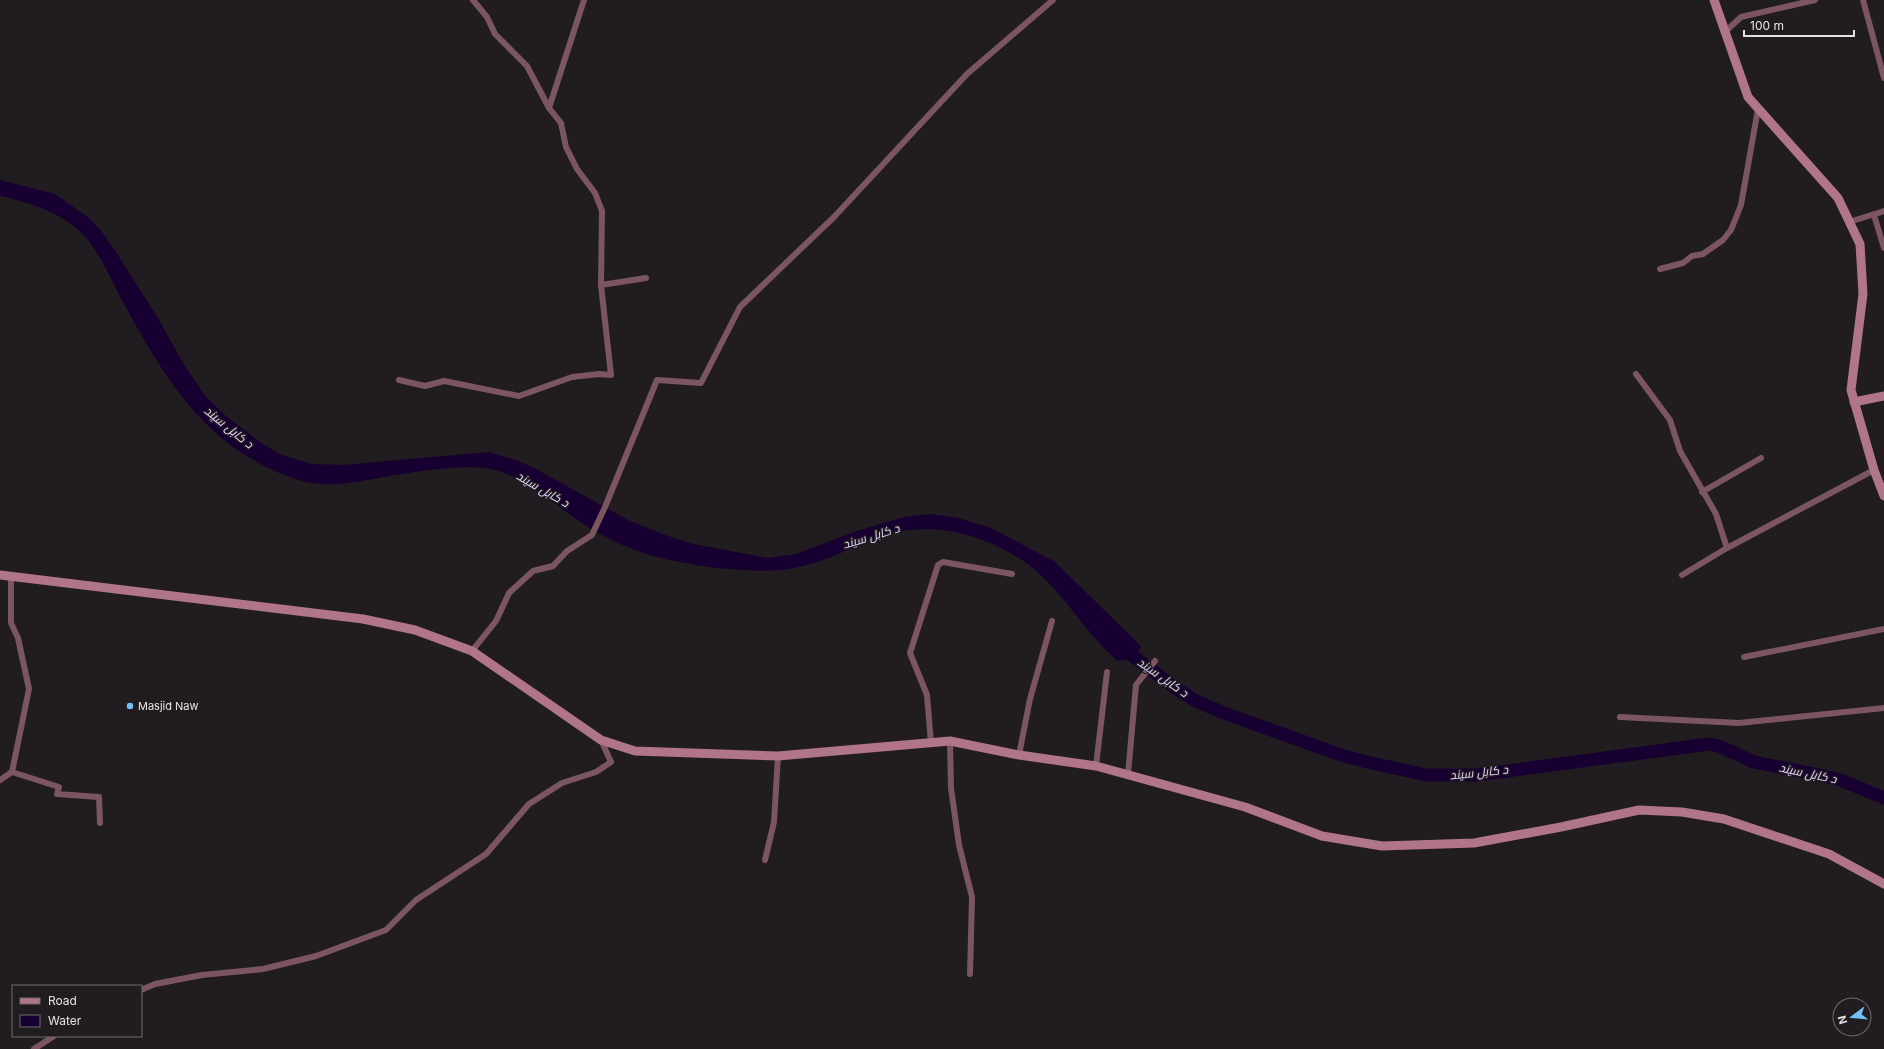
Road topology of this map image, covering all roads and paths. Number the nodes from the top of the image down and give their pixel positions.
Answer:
1 (473, 0) edge
2 (584, 0) edge
3 (1053, 0) edge
4 (1714, 0) edge
5 (1815, 0) edge
6 (1863, 0) edge
7 (1726, 32) junction
8 (1884, 78) edge
9 (549, 108) junction
10 (1758, 109) junction
11 (1884, 211) edge
12 (1874, 214) junction
13 (1849, 222) junction
14 (1884, 248) edge
15 (1660, 269) dead end
16 (646, 278) dead end
17 (601, 285) junction
18 (1636, 374) dead end
19 (399, 380) dead end
20 (1884, 396) edge
21 (1854, 402) junction
22 (1761, 458) dead end
23 (1874, 470) junction
24 (1702, 492) junction
25 (1884, 496) edge
26 (1727, 548) junction
27 (1012, 574) dead end
28 (0, 575) edge
29 (1682, 575) dead end
30 (11, 576) junction
31 (1052, 621) dead end
32 (1884, 629) edge
33 (472, 650) junction
34 (1744, 657) dead end
35 (1155, 661) dead end
36 (1107, 672) dead end
37 (1884, 708) edge
38 (1620, 717) dead end
39 (601, 740) junction
40 (950, 741) junction
41 (931, 743) junction
42 (1019, 755) junction
43 (778, 756) junction
44 (1096, 766) junction
45 (12, 772) junction
46 (1128, 774) junction
47 (0, 780) edge
48 (100, 823) dead end
49 (765, 860) dead end
50 (1884, 884) edge
51 (970, 974) dead end
52 (142, 990) edge
53 (52, 1037) edge
54 (34, 1049) edge

1 - 9 street
2 - 9 street
3 - 33 street
4 - 7 main road
5 - 7 street
6 - 8 street
7 - 10 main road
9 - 17 street
10 - 13 main road
10 - 15 street
11 - 12 street
12 - 13 street
12 - 14 street
13 - 21 main road
16 - 17 street
17 - 19 street
18 - 24 street
20 - 21 main road
21 - 23 main road
22 - 24 street
23 - 25 main road
23 - 26 street
24 - 26 street
26 - 29 street
27 - 41 street
28 - 30 main road
30 - 33 main road
30 - 45 street
31 - 42 street
32 - 34 street
33 - 39 main road
35 - 46 street
36 - 44 street
37 - 38 street
39 - 43 main road
39 - 52 street
40 - 41 main road
40 - 42 main road
40 - 51 street
41 - 43 main road
42 - 44 main road
43 - 49 street
44 - 46 main road
45 - 47 street
45 - 48 street
46 - 50 main road
53 - 54 street

